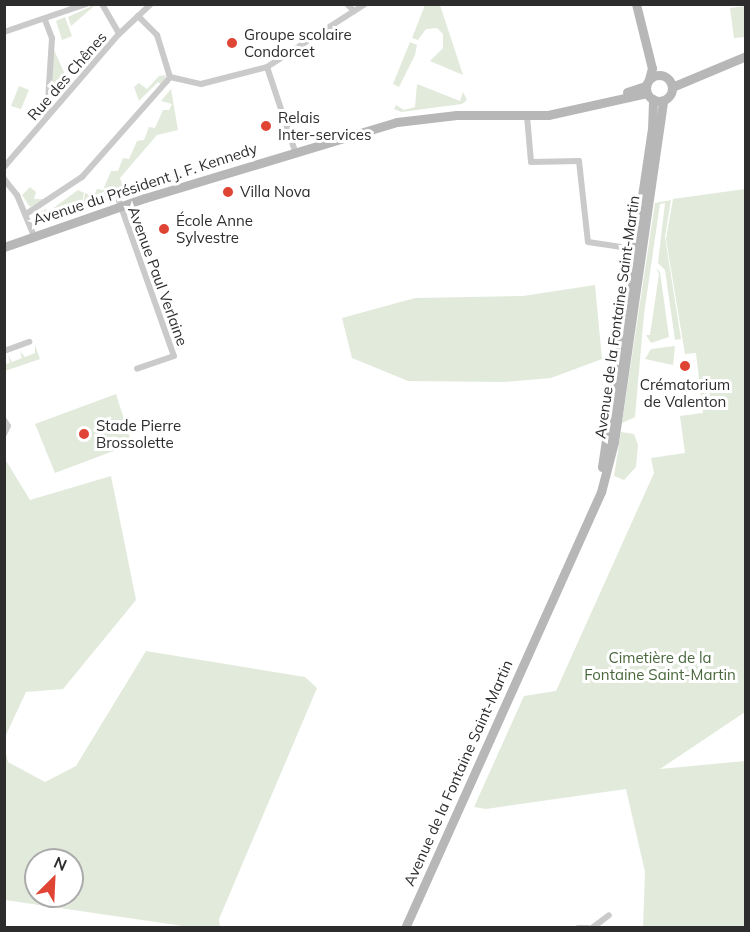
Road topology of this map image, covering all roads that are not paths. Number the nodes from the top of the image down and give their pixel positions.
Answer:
1 (87, 4) edge
2 (102, 4) edge
3 (151, 4) edge
4 (347, 4) edge
5 (365, 4) edge
6 (636, 4) edge
7 (641, 4) edge
8 (354, 11) junction
9 (138, 16) junction
10 (45, 20) junction
11 (4, 32) edge
12 (119, 34) junction
13 (746, 56) edge
14 (267, 67) junction
15 (170, 77) junction
16 (666, 80) junction
17 (652, 92) junction
18 (527, 116) junction
19 (47, 117) junction
20 (294, 149) junction
21 (4, 166) edge
22 (4, 179) edge
23 (120, 204) junction
24 (26, 214) junction
25 (34, 234) junction
26 (4, 242) edge
27 (4, 247) edge
28 (638, 249) junction
29 (634, 277) junction
30 (29, 342) dead end
31 (4, 351) edge
32 (137, 369) dead end
33 (613, 400) junction
34 (4, 420) edge
35 (616, 426) junction
36 (4, 434) edge
37 (582, 532) junction
38 (609, 915) dead end
39 (405, 927) edge
40 (578, 927) edge
41 (590, 927) edge

1 - 10 street
2 - 12 street
3 - 9 street, Rue des Chênes
4 - 8 street
5 - 8 street
6 - 17 main road, Avenue de la Fontaine Saint-Martin
7 - 16 main road
8 - 14 street
9 - 12 street, Rue des Chênes
9 - 15 street
10 - 11 street
10 - 19 street
12 - 19 street, Rue des Chênes
13 - 16 main road
14 - 15 street
14 - 20 street
15 - 24 street
16 - 17 main road
16 - 17 main road
17 - 18 main road, Avenue du Président J. F. Kennedy
17 - 20 main road, Avenue du Président J. F. Kennedy
17 - 28 main road, Avenue de la Fontaine Saint-Martin
18 - 20 main road, Avenue du Président J. F. Kennedy
18 - 28 street
19 - 21 street, Rue des Chênes
20 - 23 main road, Avenue du Président J. F. Kennedy
22 - 24 street
23 - 25 main road, Avenue du Président J. F. Kennedy
23 - 32 street, Avenue Paul Verlaine
24 - 25 street
25 - 26 main road, Avenue du Président J. F. Kennedy
25 - 27 main road, Avenue du Président J. F. Kennedy
28 - 29 main road, Avenue de la Fontaine Saint-Martin
29 - 33 main road, Avenue de la Fontaine Saint-Martin
29 - 35 main road, Avenue de la Fontaine Saint-Martin
30 - 31 street
33 - 35 main road
33 - 37 main road, Avenue de la Fontaine Saint-Martin
34 - 36 street
35 - 37 main road, Avenue de la Fontaine Saint-Martin
37 - 39 main road, Avenue de la Fontaine Saint-Martin
38 - 41 street
40 - 41 street

